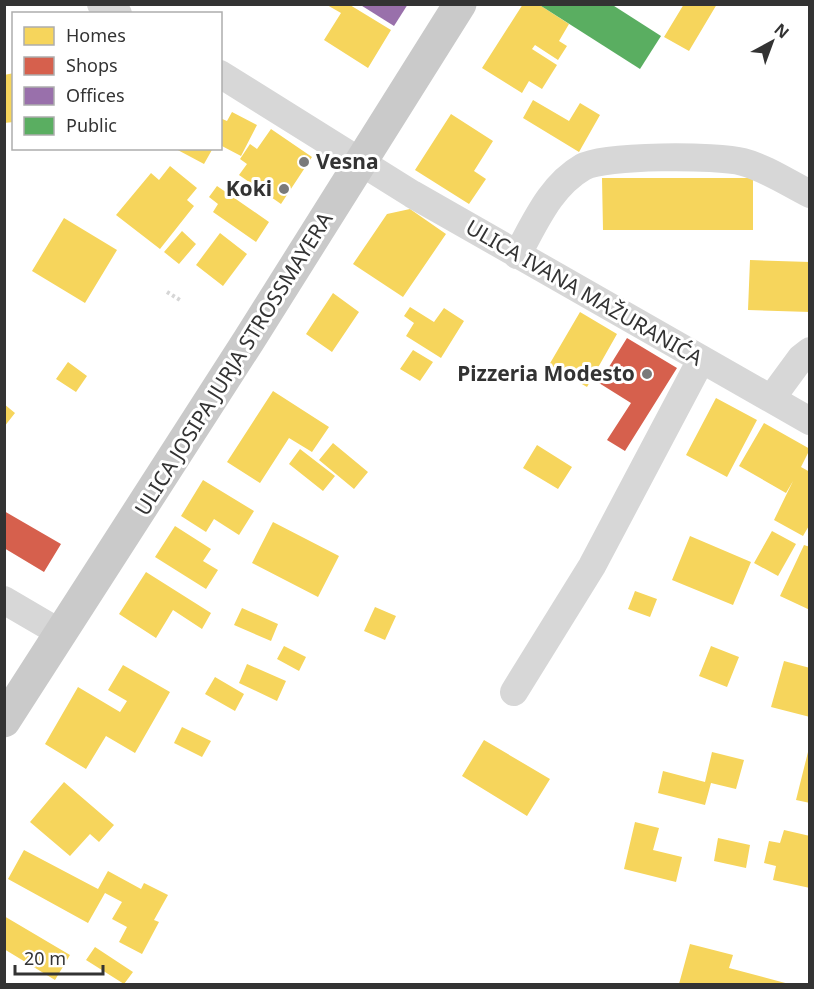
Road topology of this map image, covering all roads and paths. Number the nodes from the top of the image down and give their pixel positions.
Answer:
1 (101, 4) edge
2 (459, 4) edge
3 (115, 12) edge
4 (222, 75) edge
5 (361, 161) junction
6 (810, 194) edge
7 (517, 255) junction
8 (167, 292) dead end
9 (180, 300) dead end
10 (810, 351) edge
11 (701, 360) junction
12 (771, 399) junction
13 (810, 421) edge
14 (4, 600) edge
15 (62, 634) junction
16 (514, 692) dead end
17 (4, 720) edge

1 - 3 street
2 - 5 main road, ULICA JOSIPA JURJA STROSSMAYERA
4 - 5 street, ULICA IVANA MAŽURANIĆA
5 - 7 street, ULICA IVANA MAŽURANIĆA
5 - 15 main road, ULICA JOSIPA JURJA STROSSMAYERA
6 - 7 street
7 - 11 street, ULICA IVANA MAŽURANIĆA
8 - 9 path
10 - 12 street
11 - 12 street, ULICA IVANA MAŽURANIĆA
11 - 16 street
12 - 13 street, ULICA IVANA MAŽURANIĆA
14 - 15 street
15 - 17 main road, ULICA JOSIPA JURJA STROSSMAYERA

